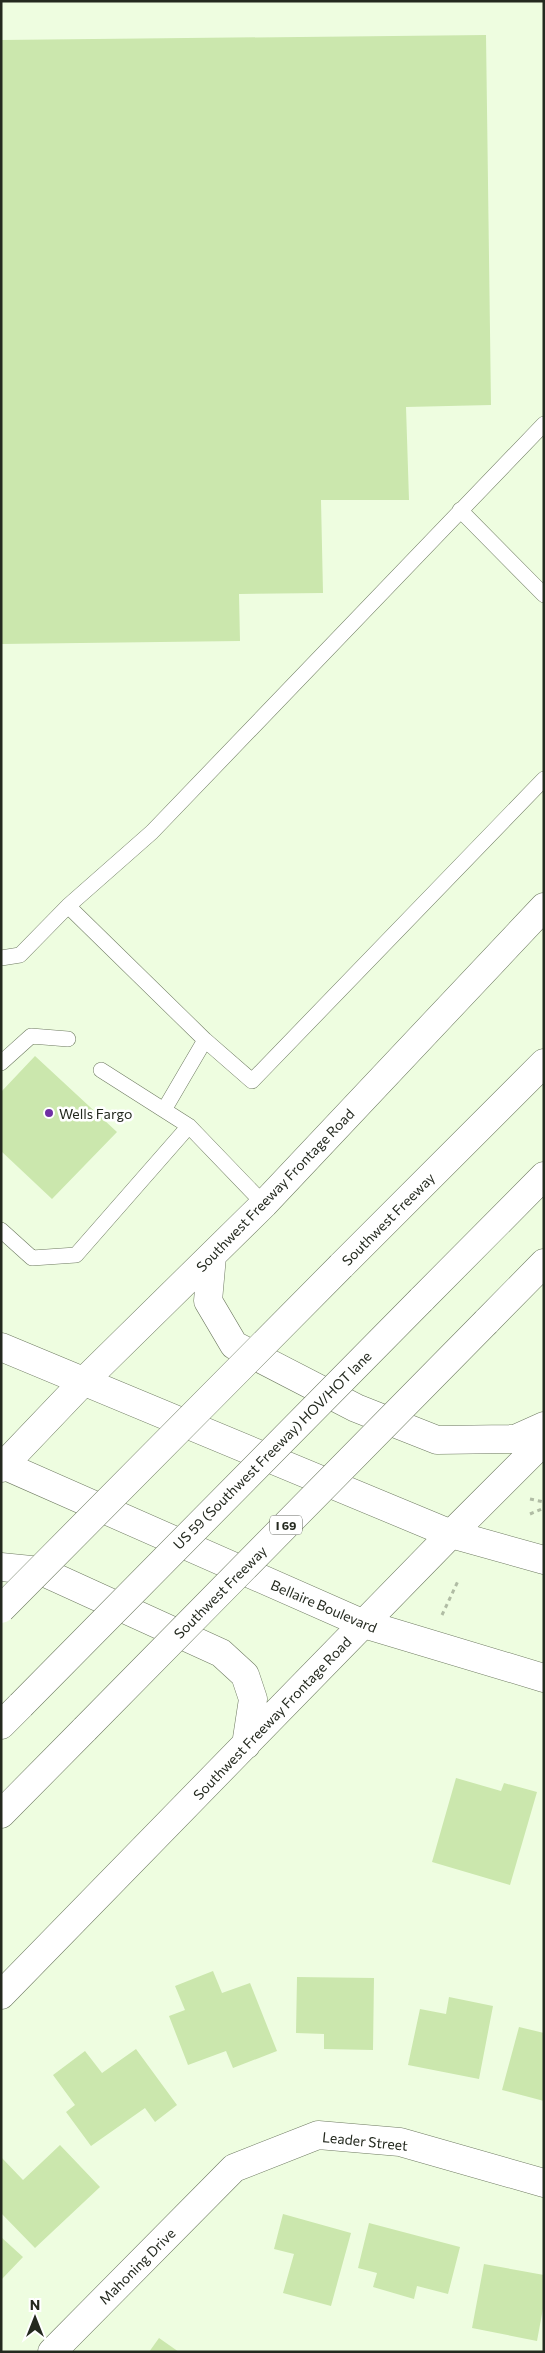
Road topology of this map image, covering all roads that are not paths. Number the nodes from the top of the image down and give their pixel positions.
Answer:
1 (544, 424) edge
2 (460, 510) junction
3 (544, 595) edge
4 (544, 779) edge
5 (68, 906) junction
6 (544, 907) edge
7 (1, 958) edge
8 (68, 1039) dead end
9 (205, 1040) junction
10 (1, 1063) edge
11 (544, 1063) edge
12 (100, 1070) dead end
13 (164, 1110) junction
14 (189, 1126) junction
15 (544, 1176) edge
16 (264, 1204) junction
17 (1, 1230) edge
18 (212, 1256) junction
19 (544, 1263) edge
20 (1, 1347) edge
21 (84, 1381) junction
22 (544, 1426) edge
23 (544, 1441) edge
24 (2, 1466) edge
25 (450, 1534) junction
26 (544, 1560) edge
27 (1, 1567) edge
28 (1, 1609) edge
29 (364, 1624) junction
30 (544, 1678) edge
31 (1, 1725) edge
32 (246, 1745) junction
33 (1, 1814) edge
34 (1, 1995) edge
35 (222, 2180) joint
36 (544, 2183) edge
37 (52, 2352) edge

1 - 2 lane
2 - 3 lane
2 - 5 lane
4 - 9 lane
5 - 7 lane
5 - 9 lane
6 - 16 main road, Southwest Freeway Frontage Road
8 - 10 lane
9 - 13 lane
11 - 28 main road, Southwest Freeway, bridge
12 - 13 lane
13 - 14 lane
14 - 16 lane
14 - 17 lane
15 - 31 main road, US 59 (Southwest Freeway) HOV/HOT lane, bridge
16 - 18 main road, Southwest Freeway Frontage Road
18 - 21 main road, Southwest Freeway Frontage Road
18 - 22 main road
19 - 33 main road, Southwest Freeway / I 69, bridge
20 - 21 main road
21 - 24 main road, Southwest Freeway Frontage Road
21 - 25 main road
23 - 25 main road, Southwest Freeway Frontage Road
24 - 29 main road, Bellaire Boulevard
25 - 26 main road
25 - 29 main road, Southwest Freeway Frontage Road
27 - 32 main road
29 - 30 main road, Bellaire Boulevard
29 - 32 main road, Southwest Freeway Frontage Road
32 - 34 main road, Southwest Freeway Frontage Road
35 - 36 main road, Leader Street
35 - 37 main road, Mahoning Drive

